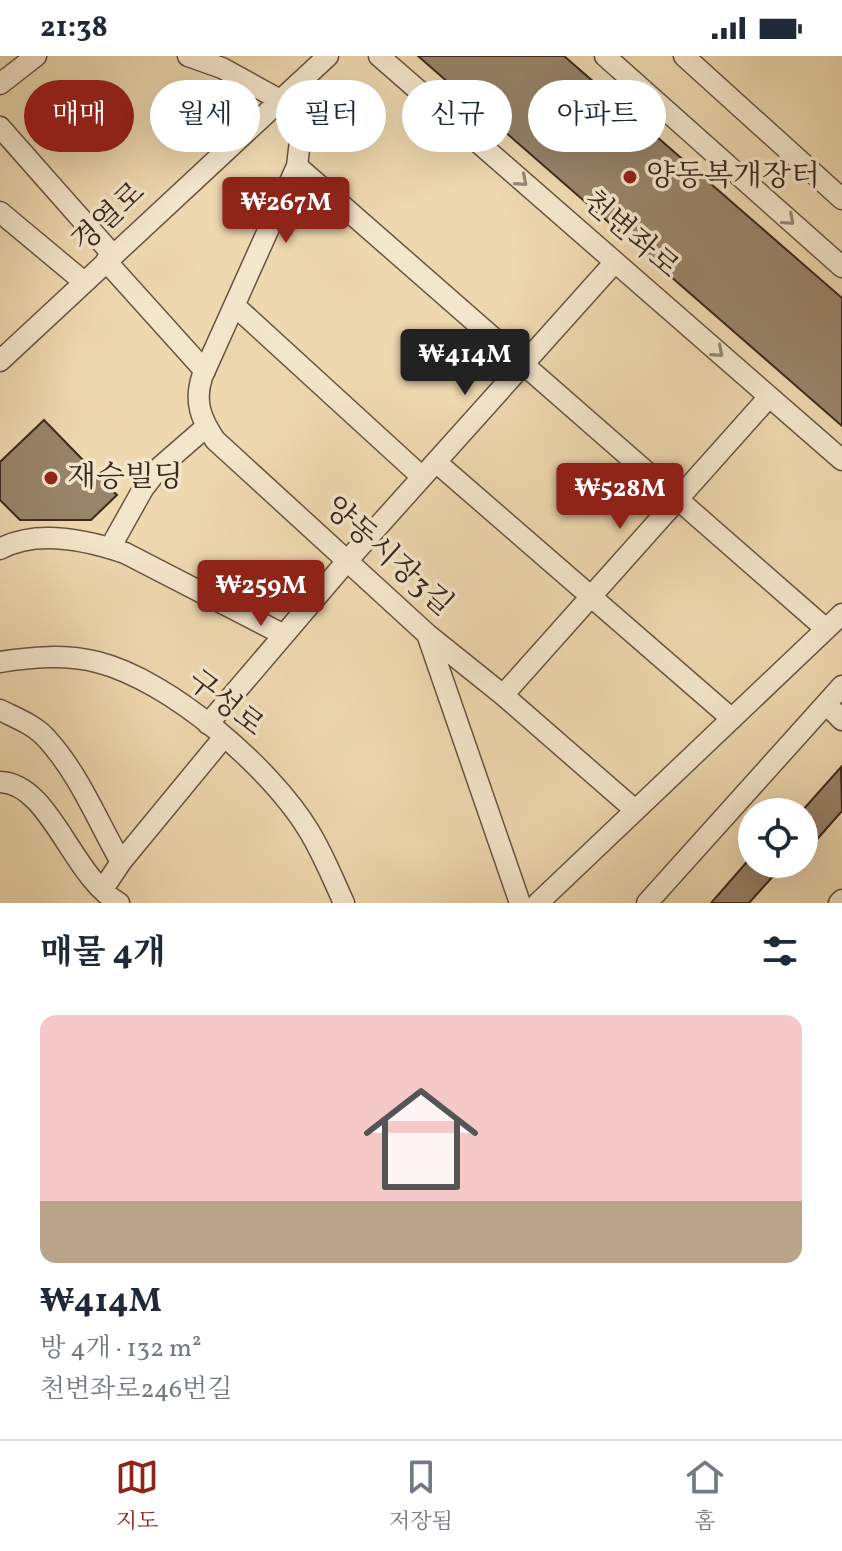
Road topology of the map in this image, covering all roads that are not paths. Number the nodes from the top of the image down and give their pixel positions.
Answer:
1 (36, 56) edge
2 (188, 56) edge
3 (328, 56) edge
4 (379, 56) edge
5 (605, 56) edge
6 (684, 56) edge
7 (303, 80) edge
8 (0, 84) edge
9 (276, 92) edge
10 (276, 105) edge
11 (0, 127) edge
12 (299, 152) edge
13 (297, 166) junction
14 (842, 199) edge
15 (0, 212) edge
16 (109, 258) junction
17 (615, 262) junction
18 (842, 267) edge
19 (84, 282) junction
20 (235, 306) junction
21 (0, 361) edge
22 (524, 365) junction
23 (205, 371) junction
24 (769, 397) junction
25 (206, 427) junction
26 (842, 460) edge
27 (429, 470) junction
28 (678, 499) junction
29 (110, 548) junction
30 (0, 549) edge
31 (347, 561) junction
32 (591, 597) junction
33 (842, 614) edge
34 (826, 629) junction
35 (427, 634) junction
36 (284, 635) junction
37 (0, 662) edge
38 (842, 686) edge
39 (503, 695) junction
40 (826, 704) junction
41 (0, 710) edge
42 (732, 719) junction
43 (842, 720) edge
44 (216, 730) junction
45 (0, 782) edge
46 (635, 810) junction
47 (121, 862) junction
48 (103, 889) junction
49 (119, 903) edge
50 (344, 903) edge
51 (520, 903) edge
52 (538, 903) edge
53 (647, 903) edge

1 - 8 street
2 - 9 street
3 - 7 street, 경열로
4 -> 17 street, 천변좌로
5 -> 18 street
6 - 14 street
10 - 16 street, 경열로
11 - 16 street
12 - 13 street
13 - 20 street
13 - 22 street
15 - 19 street, 경열로
16 - 19 street, 경열로
16 - 23 street
17 - 22 street
17 -> 24 street, 천변좌로
19 - 21 street, 경열로
20 - 23 street
20 - 27 street
22 - 27 street
22 - 28 street
23 - 25 street
24 - 26 street, 천변좌로
24 - 28 street
25 - 29 street
25 - 31 street, 양동시장3길
27 - 31 street
27 - 32 street
28 - 32 street
28 - 34 street
29 - 30 street
29 - 36 street
31 - 35 street, 양동시장3길
31 - 36 street
32 - 39 street
32 - 42 street
33 - 34 street
34 - 42 street
35 - 39 street, 양동시장3길
35 - 51 street
36 - 44 street
37 - 44 street, 구성로
38 - 40 street
39 - 46 street, 양동시장3길
40 - 43 street
40 - 53 street
41 - 47 street
42 - 46 street
44 - 47 street
44 - 50 street, 구성로
45 - 48 street
46 - 52 street
47 - 48 street
48 - 49 street

